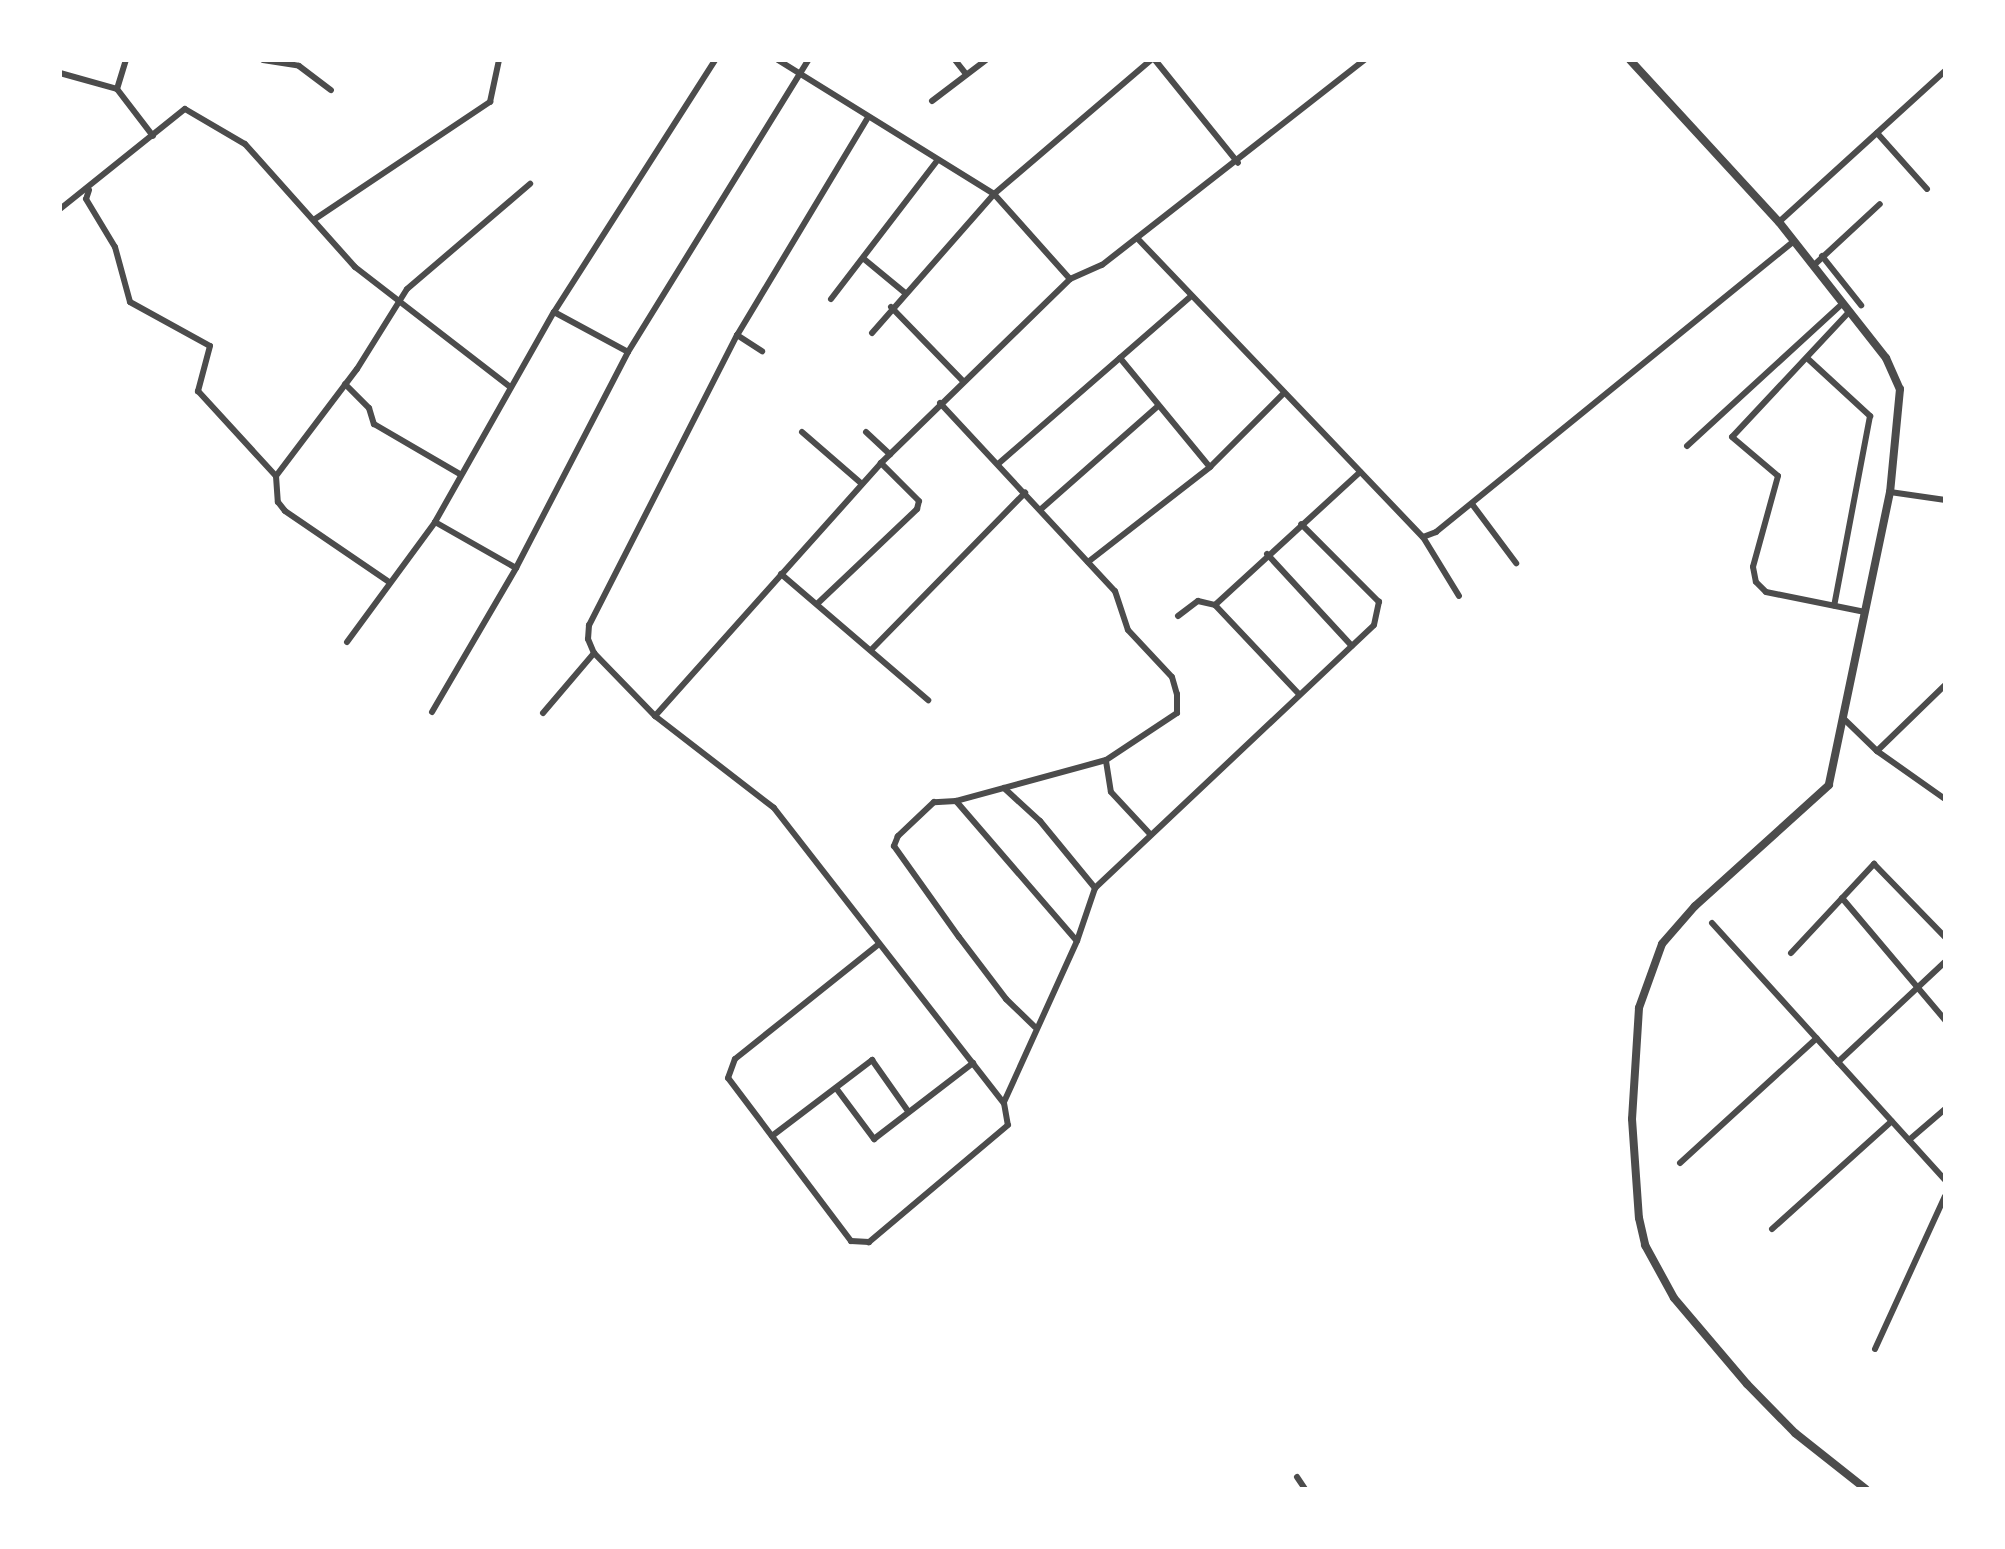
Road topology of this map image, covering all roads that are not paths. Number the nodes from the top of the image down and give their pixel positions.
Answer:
1 (126, 60) edge
2 (263, 60) edge
3 (500, 60) edge
4 (714, 60) edge
5 (778, 60) edge
6 (808, 60) edge
7 (955, 60) edge
8 (986, 60) edge
9 (1153, 60) edge
10 (1364, 60) edge
11 (1630, 60) edge
12 (1945, 71) edge
13 (60, 73) edge
14 (799, 74) junction
15 (966, 74) junction
16 (118, 89) junction
17 (331, 90) dead end
18 (932, 101) dead end
19 (867, 119) junction
20 (1877, 133) junction
21 (154, 137) junction
22 (936, 162) junction
23 (1238, 163) junction
24 (530, 184) dead end
25 (90, 186) junction
26 (1927, 190) dead end
27 (994, 194) junction
28 (1880, 204) dead end
29 (60, 209) edge
30 (315, 219) junction
31 (1779, 222) junction
32 (1137, 238) junction
33 (1794, 242) junction
34 (1822, 256) junction
35 (864, 259) junction
36 (1813, 266) junction
37 (1070, 279) junction
38 (904, 292) junction
39 (1190, 296) junction
40 (832, 298) dead end
41 (397, 301) junction
42 (1842, 304) junction
43 (1861, 306) dead end
44 (891, 307) junction
45 (554, 312) junction
46 (1849, 312) junction
47 (872, 333) dead end
48 (737, 335) junction
49 (762, 351) dead end
50 (628, 352) junction
51 (1120, 358) junction
52 (1806, 358) junction
53 (963, 381) junction
54 (345, 384) junction
55 (510, 387) junction
56 (1282, 394) junction
57 (940, 403) junction
58 (1158, 406) junction
59 (802, 432) dead end
60 (866, 432) dead end
61 (1686, 446) dead end
62 (890, 454) junction
63 (880, 464) junction
64 (998, 464) junction
65 (1210, 467) junction
66 (1360, 472) junction
67 (460, 474) junction
68 (276, 476) junction
69 (862, 484) junction
70 (1890, 492) junction
71 (1025, 494) junction
72 (1945, 500) edge
73 (1471, 504) junction
74 (1040, 510) junction
75 (435, 522) junction
76 (1301, 524) junction
77 (1423, 537) junction
78 (1266, 554) junction
79 (1088, 562) junction
80 (1516, 563) dead end
81 (516, 568) junction
82 (782, 574) junction
83 (389, 582) junction
84 (1459, 596) dead end
85 (818, 604) junction
86 (1216, 605) junction
87 (1834, 606) junction
88 (1865, 612) junction
89 (1178, 616) dead end
90 (347, 642) dead end
91 (1352, 646) junction
92 (872, 649) junction
93 (594, 652) junction
94 (1945, 685) edge
95 (1299, 694) junction
96 (928, 700) dead end
97 (432, 712) dead end
98 (544, 713) dead end
99 (655, 716) junction
100 (1844, 719) junction
101 (1878, 751) junction
102 (1106, 760) junction
103 (1945, 784) edge
104 (1931, 787) junction
105 (1004, 788) junction
106 (1945, 799) edge
107 (956, 801) junction
108 (1150, 834) junction
109 (1094, 888) junction
110 (1842, 898) junction
111 (1712, 923) dead end
112 (1945, 937) edge
113 (1077, 940) junction
114 (879, 944) junction
115 (1790, 952) dead end
116 (1945, 962) edge
117 (1918, 988) junction
118 (1945, 1020) edge
119 (1035, 1027) junction
120 (1817, 1038) junction
121 (1838, 1062) junction
122 (973, 1063) junction
123 (836, 1088) junction
124 (1004, 1103) junction
125 (1945, 1109) edge
126 (908, 1110) junction
127 (1892, 1121) junction
128 (772, 1136) junction
129 (1909, 1140) junction
130 (1680, 1163) dead end
131 (1945, 1180) edge
132 (1945, 1196) edge
133 (1772, 1229) dead end
134 (1874, 1349) dead end
135 (1298, 1477) dead end
136 (1305, 1489) edge
137 (1866, 1489) edge

1 - 16 street
2 - 17 street
3 - 30 street
4 - 45 street
5 - 14 street
6 - 14 street
7 - 15 street
8 - 15 street
9 - 23 street
9 - 27 street
10 - 23 street
11 - 31 street
12 - 20 street
13 - 16 street
14 - 19 street
14 - 50 street
15 - 18 street
16 - 21 street
19 - 22 street
19 - 48 street
20 - 26 street
20 - 31 street
21 - 25 street
21 - 30 street
22 - 27 street
22 - 35 street
23 - 32 street
24 - 41 street
25 - 29 street
25 - 68 street
27 - 37 street
27 - 38 street
28 - 34 street
30 - 41 street
31 - 33 street
32 - 37 street
32 - 39 street
33 - 36 street
33 - 73 street
34 - 36 street
34 - 43 street
35 - 38 street
35 - 40 street
36 - 42 street
37 - 53 street
38 - 44 street
39 - 51 street
39 - 56 street
41 - 54 street
41 - 55 street
42 - 46 street
42 - 61 street
44 - 47 street
44 - 53 street
45 - 50 street
45 - 55 street
46 - 52 street
46 - 70 street
48 - 49 street
48 - 93 street
50 - 81 street
51 - 58 street
51 - 64 street
52 - 87 street
52 - 87 street
53 - 57 street
54 - 67 street
54 - 68 street
55 - 67 street
56 - 65 street
56 - 66 street
57 - 62 street
57 - 64 street
58 - 65 street
58 - 74 street
59 - 69 street
60 - 62 street
62 - 63 street
63 - 69 street
63 - 85 street
64 - 71 street
65 - 79 street
66 - 76 street
66 - 77 street
67 - 75 street
68 - 83 street
69 - 82 street
70 - 72 street
70 - 88 street
71 - 74 street
71 - 92 street
73 - 77 street
73 - 80 street
74 - 79 street
75 - 81 street
75 - 83 street
76 - 78 street
76 - 91 street
77 - 84 street
78 - 86 street
78 - 91 street
79 - 102 street
81 - 97 street
82 - 85 street
82 - 99 street
83 - 90 street
85 - 92 street
86 - 89 street
86 - 95 street
87 - 88 street
88 - 100 street
91 - 95 street
92 - 96 street
93 - 98 street
93 - 99 street
94 - 101 street
95 - 108 street
99 - 114 street
100 - 101 street
100 - 137 street
101 - 104 street
102 - 105 street
102 - 108 street
103 - 104 street
104 - 106 street
105 - 107 street
105 - 109 street
107 - 113 street
107 - 119 street
108 - 109 street
109 - 113 street
110 - 112 street
110 - 115 street
110 - 117 street
111 - 120 street
113 - 119 street
114 - 122 street
114 - 128 street
116 - 117 street
117 - 118 street
117 - 121 street
119 - 124 street
120 - 121 street
120 - 130 street
121 - 127 street
122 - 124 street
122 - 126 street
123 - 126 street
123 - 126 street
123 - 128 street
124 - 128 street
125 - 129 street
127 - 129 street
127 - 133 street
129 - 131 street
132 - 134 street
135 - 136 street

